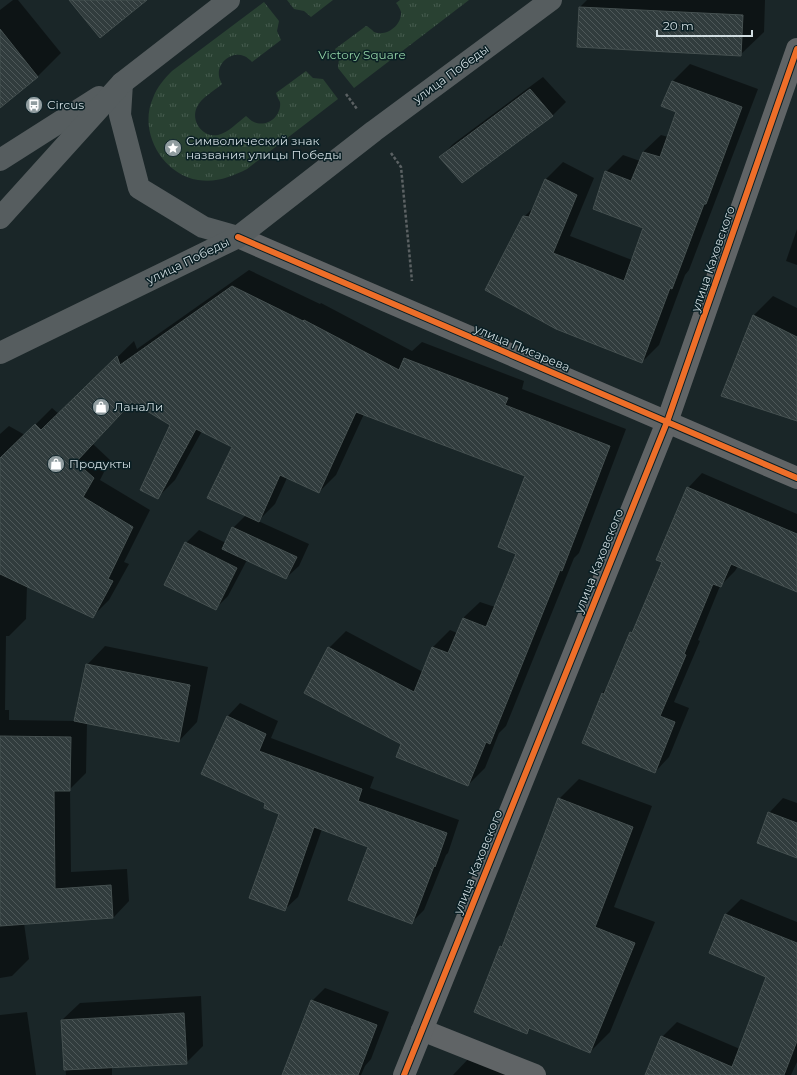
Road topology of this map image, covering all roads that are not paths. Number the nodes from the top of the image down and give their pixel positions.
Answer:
1 (229, 0) edge
2 (551, 0) edge
3 (797, 49) edge
4 (122, 82) junction
5 (0, 160) edge
6 (0, 218) edge
7 (238, 237) junction
8 (0, 353) edge
9 (667, 422) junction
10 (797, 478) edge
11 (422, 1030) junction
12 (404, 1075) edge
13 (535, 1075) edge

1 - 4 main road
2 - 7 main road, улица Победы
3 - 9 street, улица Каховского
4 - 5 main road
4 - 6 main road
4 - 7 main road
7 - 8 main road, улица Победы
7 - 9 street, улица Писарева
9 - 10 street, улица Писарева
9 - 11 street, улица Каховского
11 - 12 street, улица Каховского
11 - 13 street

